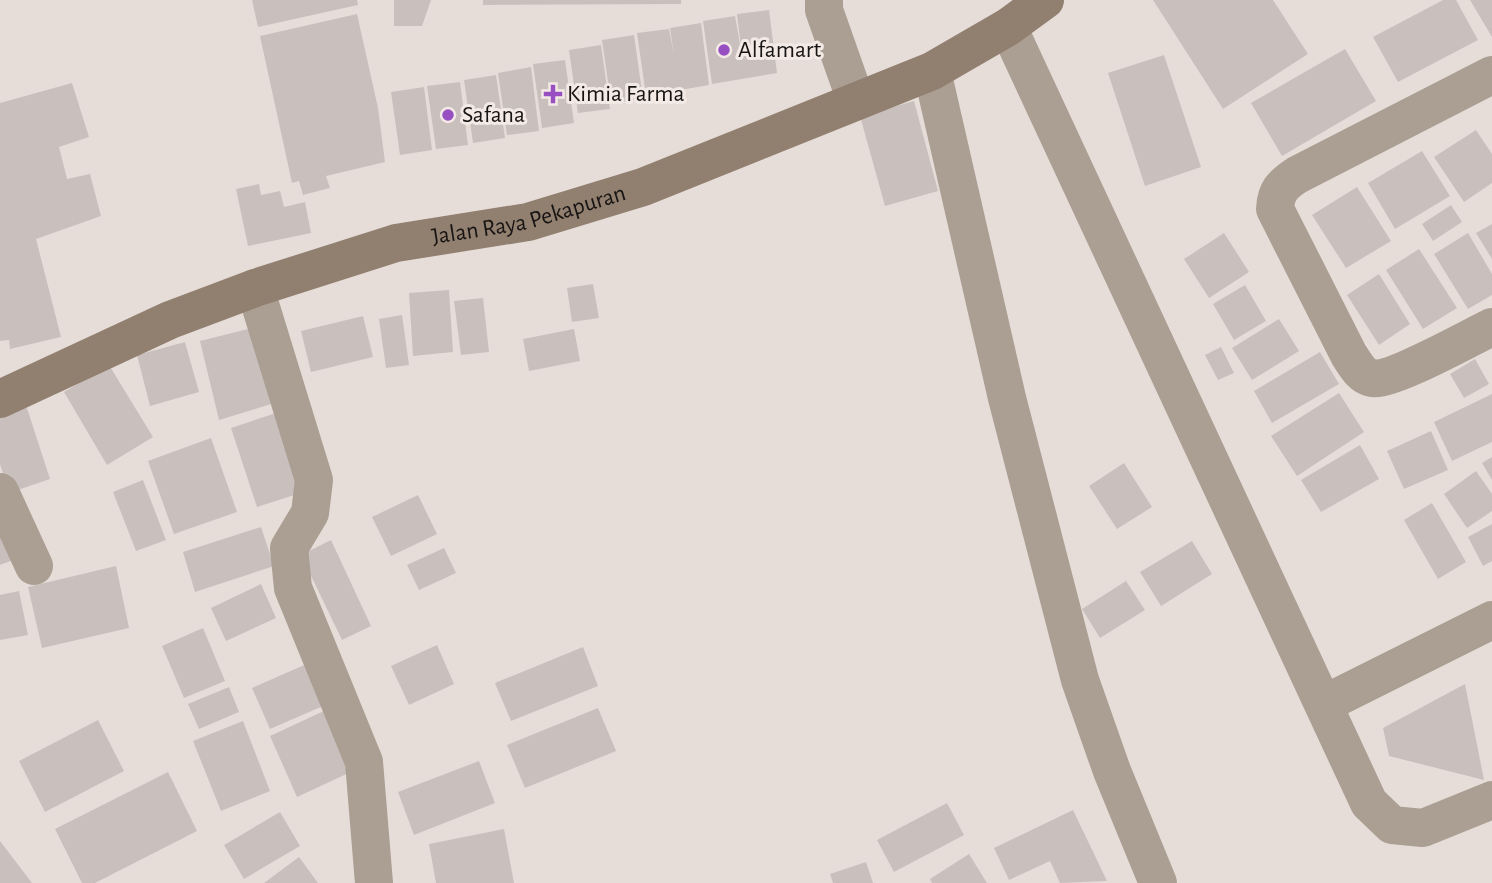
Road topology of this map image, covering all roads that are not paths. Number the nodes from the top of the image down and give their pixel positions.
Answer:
1 (824, 0) edge
2 (1045, 0) edge
3 (1008, 27) junction
4 (932, 72) junction
5 (1492, 75) edge
6 (856, 102) junction
7 (255, 288) junction
8 (1492, 327) edge
9 (0, 399) edge
10 (0, 492) edge
11 (34, 566) dead end
12 (1492, 620) edge
13 (1324, 704) junction
14 (1492, 800) edge
15 (374, 883) edge
16 (1158, 883) edge

1 - 6 street
2 - 3 main road, Jalan Raya Pekapuran
3 - 4 main road, Jalan Raya Pekapuran
3 - 13 street
4 - 6 main road, Jalan Raya Pekapuran
4 - 16 street
5 - 8 street
6 - 7 main road, Jalan Raya Pekapuran
7 - 9 main road, Jalan Raya Pekapuran
7 - 15 street
10 - 11 street
12 - 13 street
13 - 14 street

